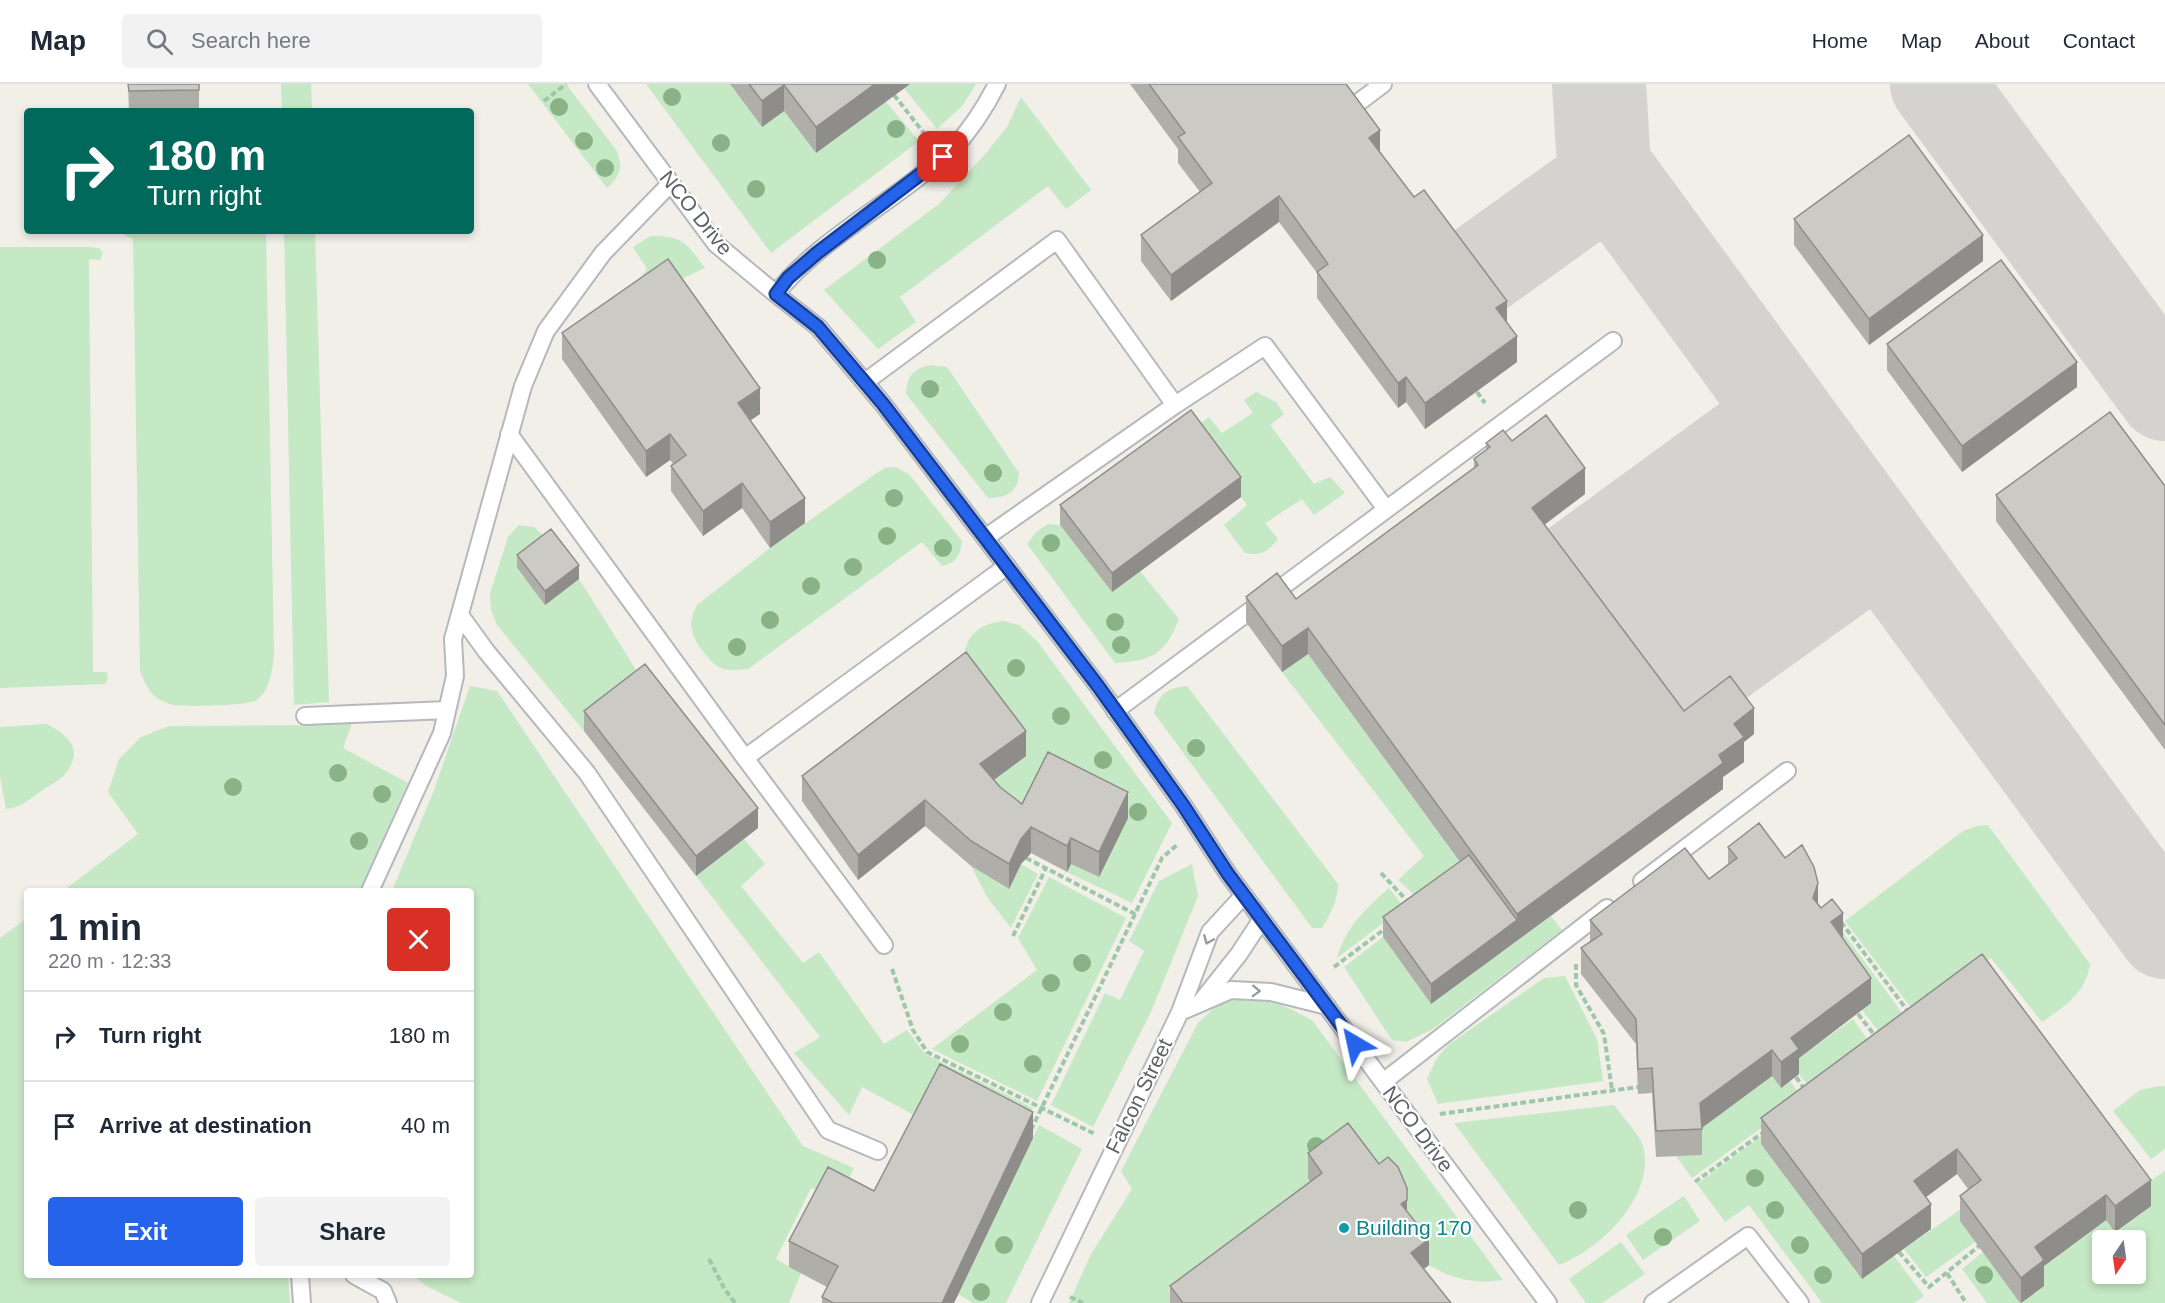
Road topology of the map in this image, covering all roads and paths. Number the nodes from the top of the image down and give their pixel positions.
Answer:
1 (567, 84) edge
2 (597, 84) edge
3 (997, 84) edge
4 (1383, 84) edge
5 (894, 95) dead end
6 (544, 101) dead end
7 (1347, 111) edge
8 (943, 157) junction
9 (671, 183) junction
10 (776, 294) junction
11 (1613, 341) dead end
12 (865, 382) junction
13 (1175, 405) junction
14 (509, 434) junction
15 (1386, 509) junction
16 (986, 538) junction
17 (1007, 566) junction
18 (460, 615) junction
19 (447, 710) junction
20 (1116, 711) junction
21 (305, 716) dead end
22 (745, 758) junction
23 (1787, 771) dead end
24 (1197, 827) junction
25 (1026, 858) edge
26 (1046, 868) junction
27 (1381, 873) dead end
28 (371, 888) edge
29 (1244, 895) junction
30 (1413, 907) edge
31 (1135, 914) junction
32 (1262, 919) junction
33 (1841, 922) edge
34 (1387, 927) edge
35 (1576, 932) junction
36 (1013, 936) dead end
37 (884, 945) joint
38 (1334, 967) dead end
39 (1200, 1003) junction
40 (1327, 1006) junction
41 (1180, 1012) junction
42 (1858, 1014) edge
43 (1915, 1022) edge
44 (1877, 1038) edge
45 (1796, 1077) edge
46 (1383, 1082) junction
47 (1638, 1087) edge
48 (1611, 1090) junction
49 (1811, 1098) edge
50 (1042, 1108) junction
51 (1410, 1118) junction
52 (1767, 1130) edge
53 (1028, 1136) edge
54 (1116, 1144) junction
55 (878, 1151) dead end
56 (1695, 1182) dead end
57 (1979, 1246) edge
58 (1899, 1252) edge
59 (709, 1259) dead end
60 (1947, 1273) junction
61 (300, 1278) edge
62 (359, 1278) edge
63 (302, 1303) edge
64 (388, 1303) edge
65 (735, 1303) edge
66 (1040, 1303) edge
67 (1548, 1303) edge
68 (1652, 1303) edge
69 (1800, 1303) edge
70 (1966, 1303) edge

1 - 6 path
2 - 9 lane, NCO Drive
3 - 8 lane
4 - 7 lane
5 - 8 path
8 - 10 lane
9 - 10 lane, NCO Drive
9 - 14 lane
10 - 12 lane, NCO Drive
11 - 15 lane
12 - 13 lane
12 - 16 lane, NCO Drive
13 - 15 lane
13 - 16 lane
14 - 18 lane
14 - 22 lane
15 - 20 lane
16 - 17 lane, NCO Drive
17 - 20 lane, NCO Drive
17 - 22 lane
18 - 19 lane
18 - 55 lane
19 - 21 lane
19 - 28 lane
20 - 24 lane, NCO Drive
22 - 37 lane
23 - 35 lane
24 - 29 lane, NCO Drive
24 - 31 path
25 - 26 path
26 - 31 path
26 - 36 path
27 - 30 path
29 - 32 lane, NCO Drive
29 -> 41 lane, Falcon Street
31 - 50 path
32 - 39 lane
32 - 40 lane, NCO Drive
33 - 43 path
34 - 38 path
35 - 46 lane
35 - 48 path
37 - 50 path
39 -> 40 lane
39 - 41 lane
40 - 46 lane, NCO Drive
41 - 54 lane, Falcon Street
42 - 44 path
45 - 49 path
46 - 51 lane, NCO Drive
47 - 48 path
48 - 51 path
50 - 53 path
50 - 54 path
51 - 67 lane, NCO Drive
52 - 56 path
54 - 66 lane, Falcon Street
57 - 60 path
58 - 60 path
59 - 65 path
60 - 70 path
61 - 63 lane
62 - 64 lane
68 - 69 lane

